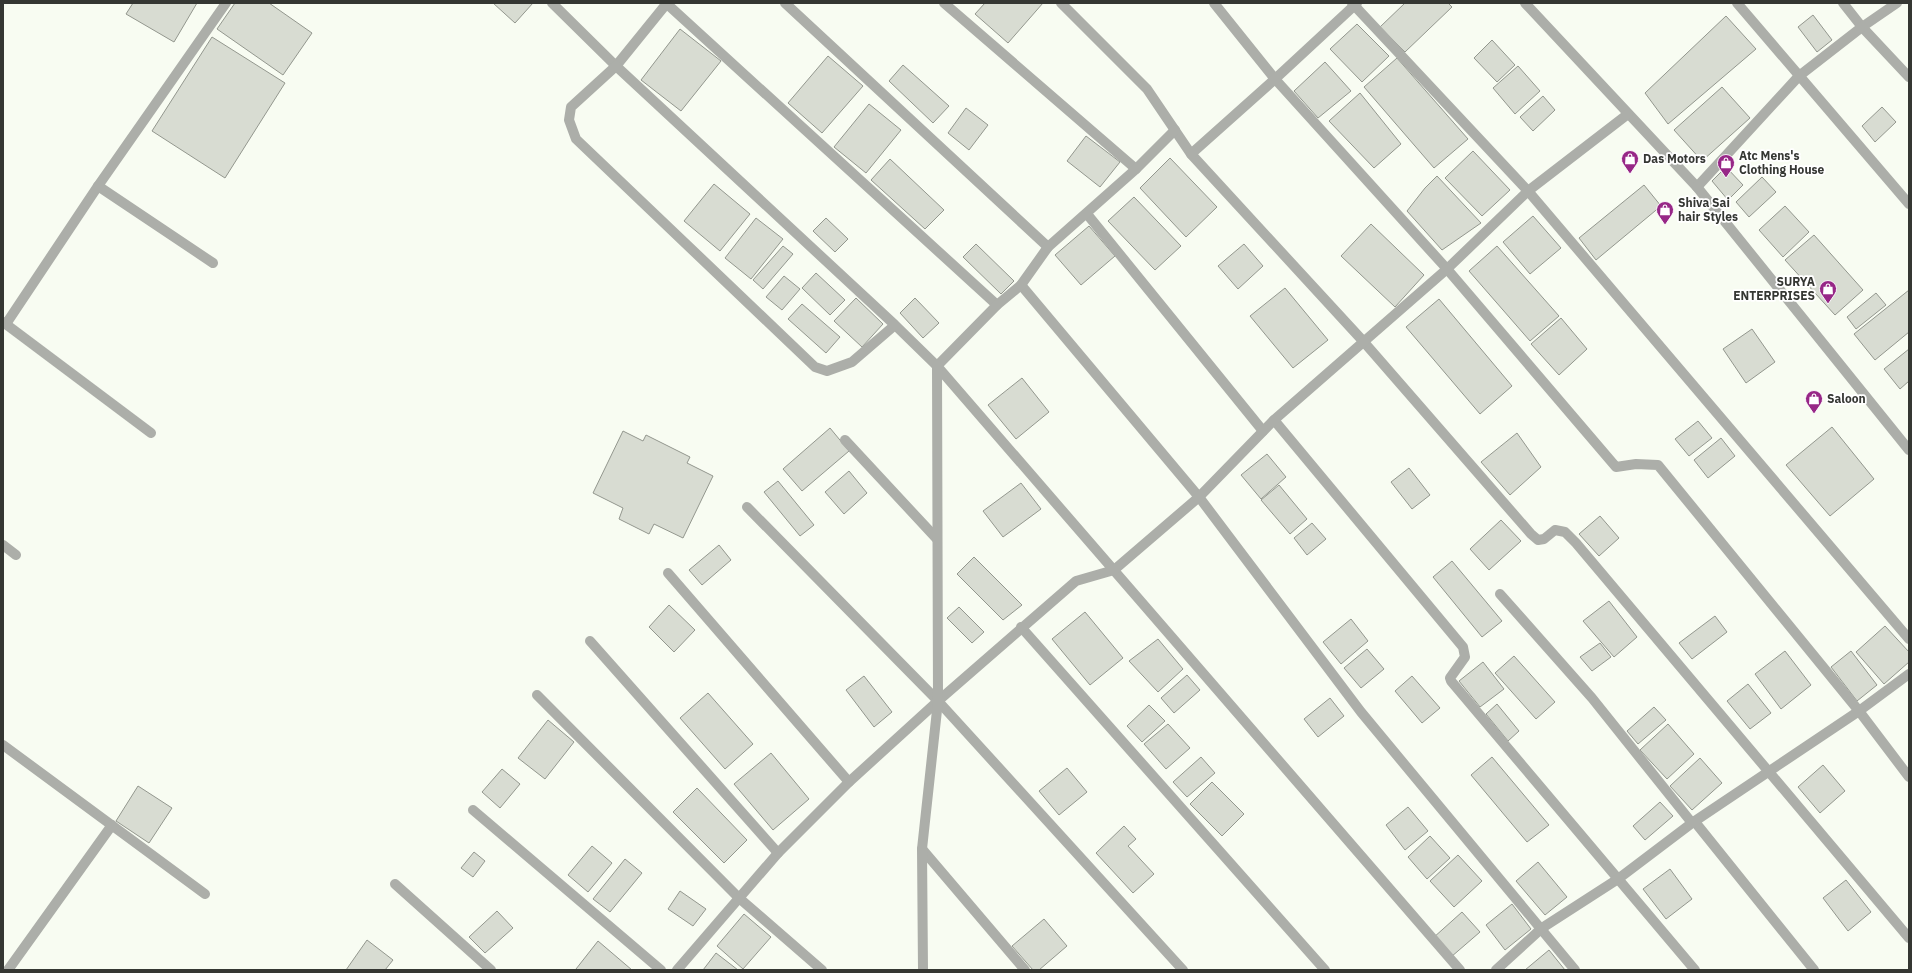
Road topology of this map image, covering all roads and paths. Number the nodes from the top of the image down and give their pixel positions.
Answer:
1 (226, 3) edge
2 (552, 3) edge
3 (666, 3) edge
4 (786, 3) edge
5 (944, 3) edge
6 (1062, 3) edge
7 (1214, 3) edge
8 (1525, 3) edge
9 (1737, 3) edge
10 (1843, 3) edge
11 (1897, 3) edge
12 (1354, 4) edge
13 (1862, 27) junction
14 (616, 66) junction
15 (1799, 76) junction
16 (1909, 77) edge
17 (1275, 79) junction
18 (1628, 114) junction
19 (1175, 130) junction
20 (1191, 154) junction
21 (1136, 169) junction
22 (98, 186) junction
23 (1697, 187) junction
24 (1528, 191) junction
25 (1909, 204) edge
26 (1087, 214) junction
27 (1048, 247) junction
28 (213, 263) dead end
29 (1447, 269) junction
30 (1021, 285) junction
31 (997, 306) junction
32 (4, 323) edge
33 (895, 325) junction
34 (1363, 341) junction
35 (937, 366) junction
36 (1274, 420) junction
37 (1262, 431) junction
38 (151, 433) dead end
39 (845, 440) dead end
40 (1909, 450) edge
41 (1199, 497) junction
42 (747, 507) dead end
43 (937, 539) junction
44 (3, 545) edge
45 (16, 555) dead end
46 (1114, 570) junction
47 (668, 573) dead end
48 (1500, 594) dead end
49 (1021, 627) junction
50 (1909, 639) edge
51 (590, 641) dead end
52 (1909, 674) edge
53 (537, 695) dead end
54 (938, 701) junction
55 (1859, 711) junction
56 (3, 745) edge
57 (1769, 772) junction
58 (1909, 777) edge
59 (849, 782) junction
60 (473, 810) dead end
61 (1693, 823) junction
62 (112, 825) junction
63 (922, 849) junction
64 (778, 853) junction
65 (1618, 878) junction
66 (395, 884) dead end
67 (205, 894) dead end
68 (739, 898) junction
69 (1542, 928) junction
70 (1909, 938) edge
71 (8, 970) edge
72 (491, 970) edge
73 (661, 970) edge
74 (677, 970) edge
75 (822, 970) edge
76 (923, 970) edge
77 (1025, 970) edge
78 (1184, 970) edge
79 (1325, 970) edge
80 (1460, 970) edge
81 (1496, 970) edge
82 (1575, 970) edge
83 (1694, 970) edge
84 (1814, 970) edge

1 - 22 street
2 - 14 street
3 - 14 street
3 - 31 street
4 - 27 street
5 - 21 street
6 - 19 street
7 - 17 street
8 - 18 street
9 - 15 street
10 - 13 street
11 - 13 street
12 - 17 street
12 - 24 street
13 - 15 street
13 - 16 street
14 - 33 street
14 - 33 street
15 - 23 street
15 - 25 street
17 - 20 street
17 - 29 street
18 - 23 street
18 - 24 street
19 - 20 street
19 - 21 street
20 - 34 street
21 - 26 street
22 - 28 street
22 - 32 street
23 - 40 street
24 - 29 street
24 - 50 street
26 - 27 street
26 - 37 street
27 - 30 street
29 - 34 street
29 - 55 street
30 - 31 street
30 - 41 street
31 - 35 street
32 - 38 street
33 - 35 street
34 - 36 street
34 - 57 street
35 - 43 street
35 - 46 street
36 - 37 street
36 - 65 street
37 - 41 street
39 - 43 street
41 - 46 street
41 - 69 street
42 - 54 street
43 - 54 street
44 - 45 street
46 - 49 street
46 - 80 street
47 - 59 street
48 - 61 street
49 - 54 street
49 - 79 street
51 - 64 street
52 - 55 street
53 - 68 street
54 - 59 street
54 - 63 street
54 - 78 street
55 - 57 street
55 - 58 street
56 - 62 street
57 - 61 street
57 - 70 street
59 - 64 street
60 - 73 street
61 - 65 street
61 - 84 street
62 - 67 street
62 - 71 street
63 - 76 street
63 - 77 street
64 - 68 street
65 - 69 street
65 - 83 street
66 - 72 street
68 - 74 street
68 - 75 street
69 - 81 street
69 - 82 street

